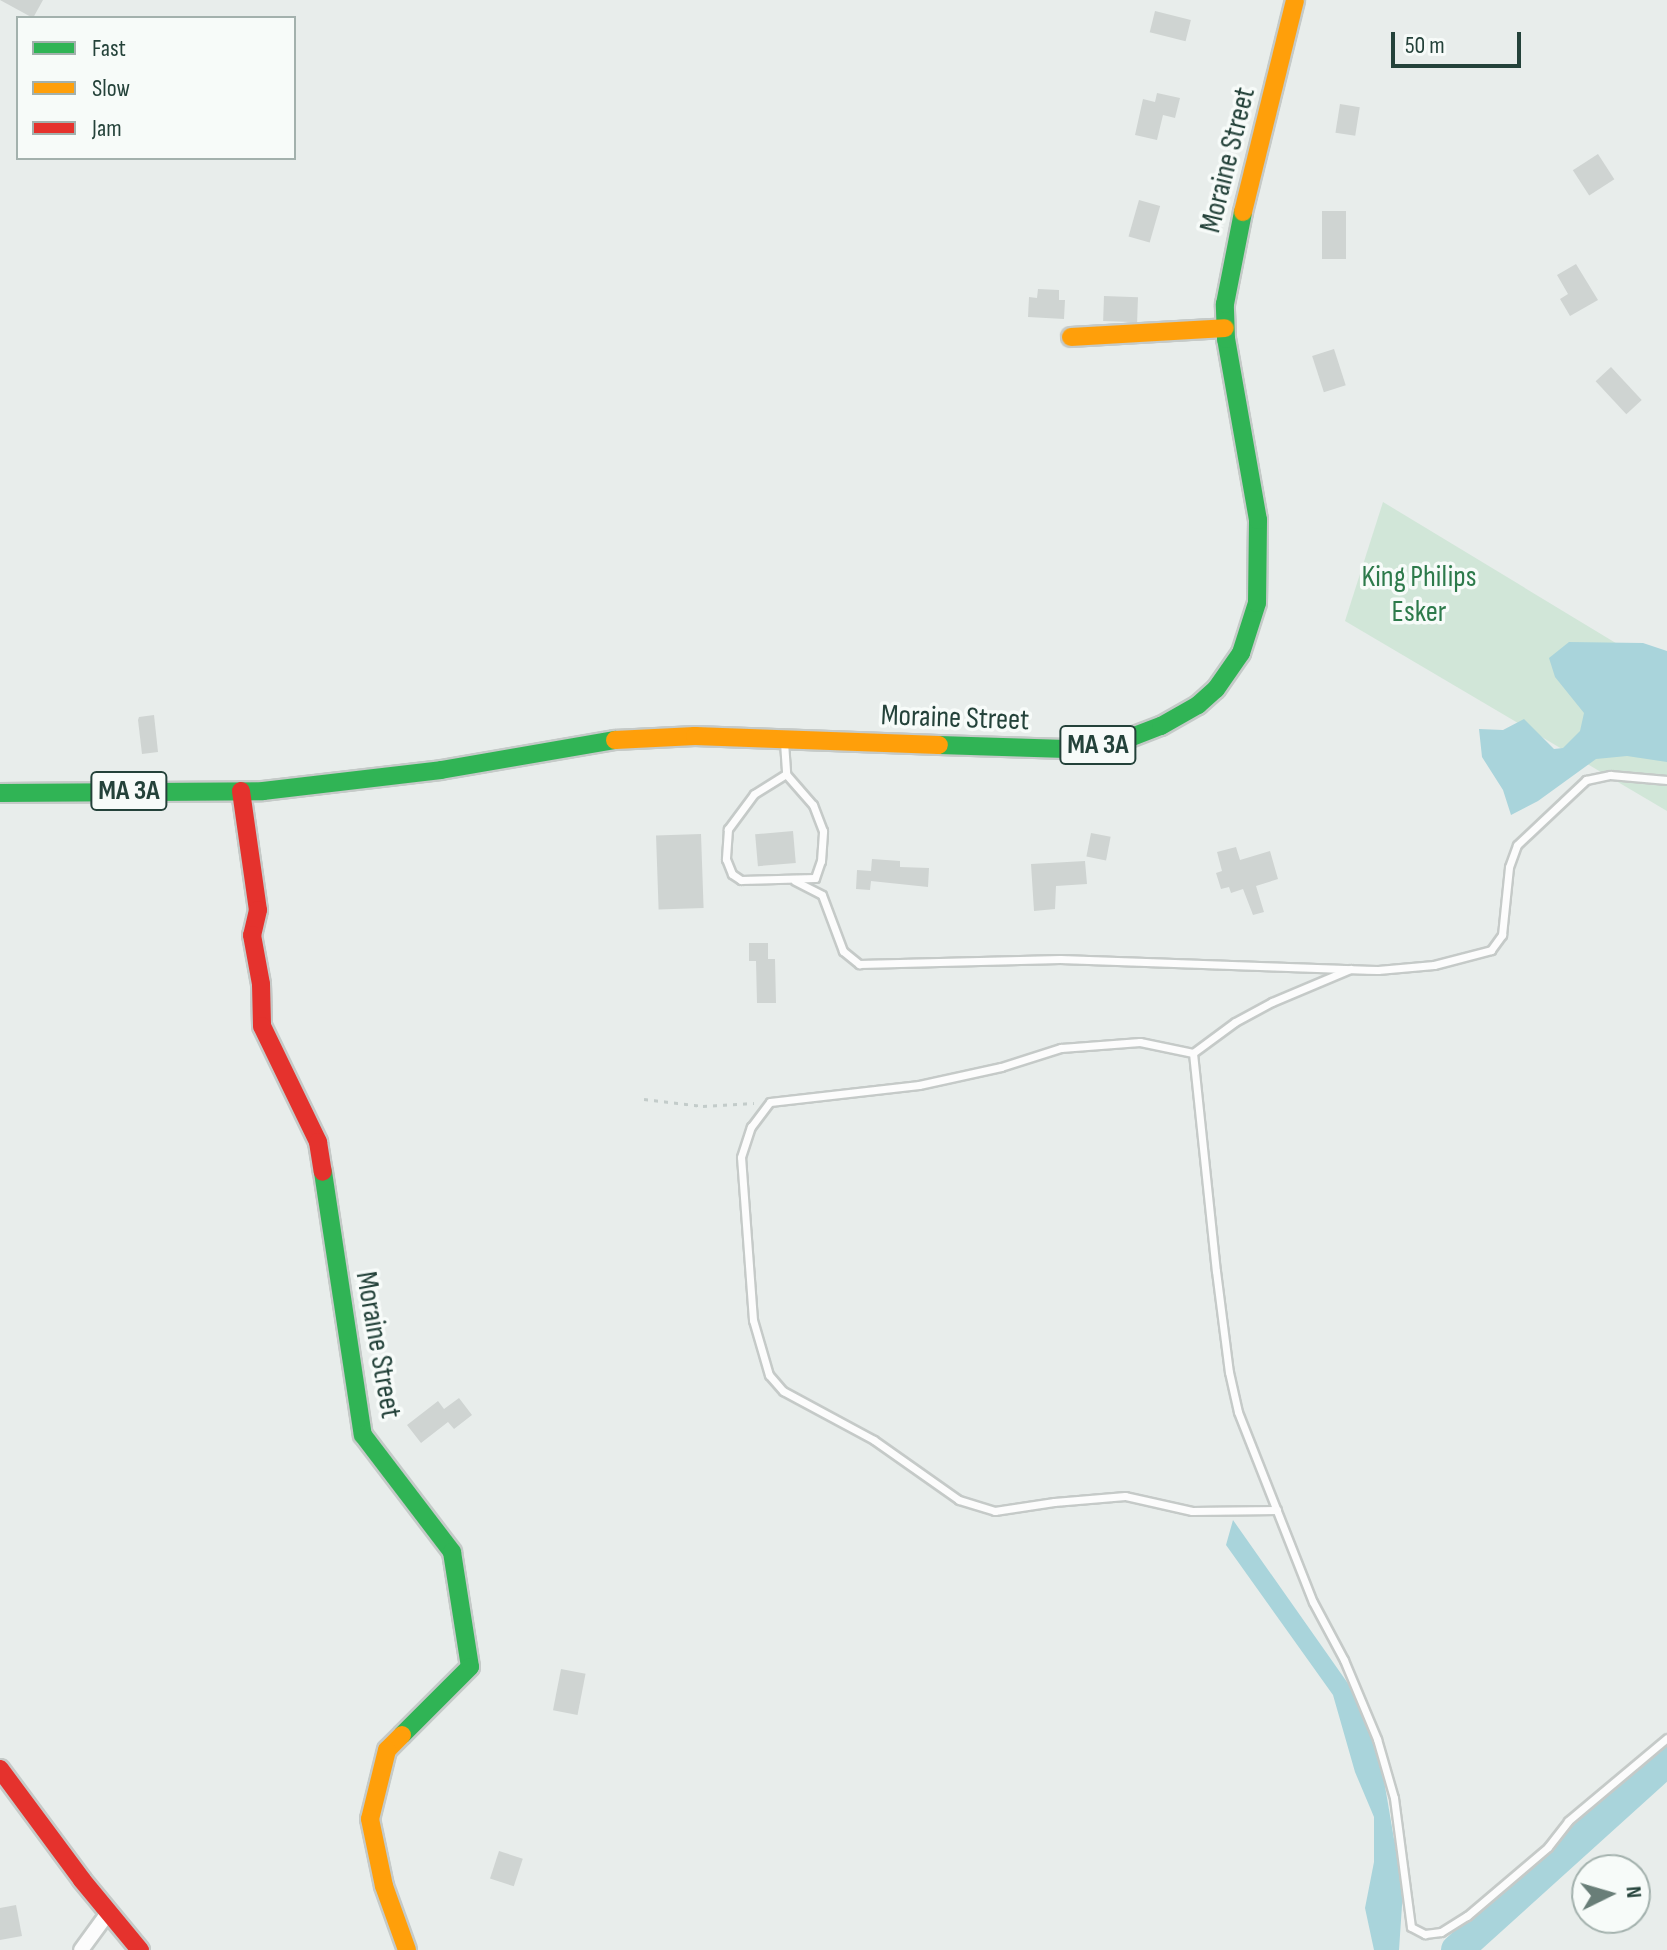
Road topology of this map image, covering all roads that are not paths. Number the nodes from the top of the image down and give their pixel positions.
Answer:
1 (1295, 0) edge
2 (1225, 328) junction
3 (1071, 337) dead end
4 (784, 739) junction
5 (786, 774) junction
6 (1667, 780) edge
7 (250, 791) junction
8 (0, 793) edge
9 (795, 881) junction
10 (1350, 969) junction
11 (1193, 1053) junction
12 (1277, 1510) junction
13 (1667, 1738) edge
14 (0, 1769) edge
15 (0, 1781) edge
16 (39, 1824) junction
17 (108, 1913) junction
18 (81, 1950) edge
19 (140, 1950) edge
20 (407, 1950) edge

1 - 2 main road, Moraine Street / MA 3A
2 - 3 main road
2 - 4 main road, Moraine Street / MA 3A
4 - 5 lane
4 - 7 main road, Moraine Street / MA 3A
5 - 9 lane
5 - 9 lane
6 - 10 lane
7 - 8 main road, MA 3A
7 - 20 main road, Moraine Street
9 - 10 lane
10 - 11 lane
11 - 12 lane
11 - 12 lane
12 - 13 lane
14 - 16 main road
15 - 16 street
16 - 17 main road
17 - 18 street
17 - 19 main road

